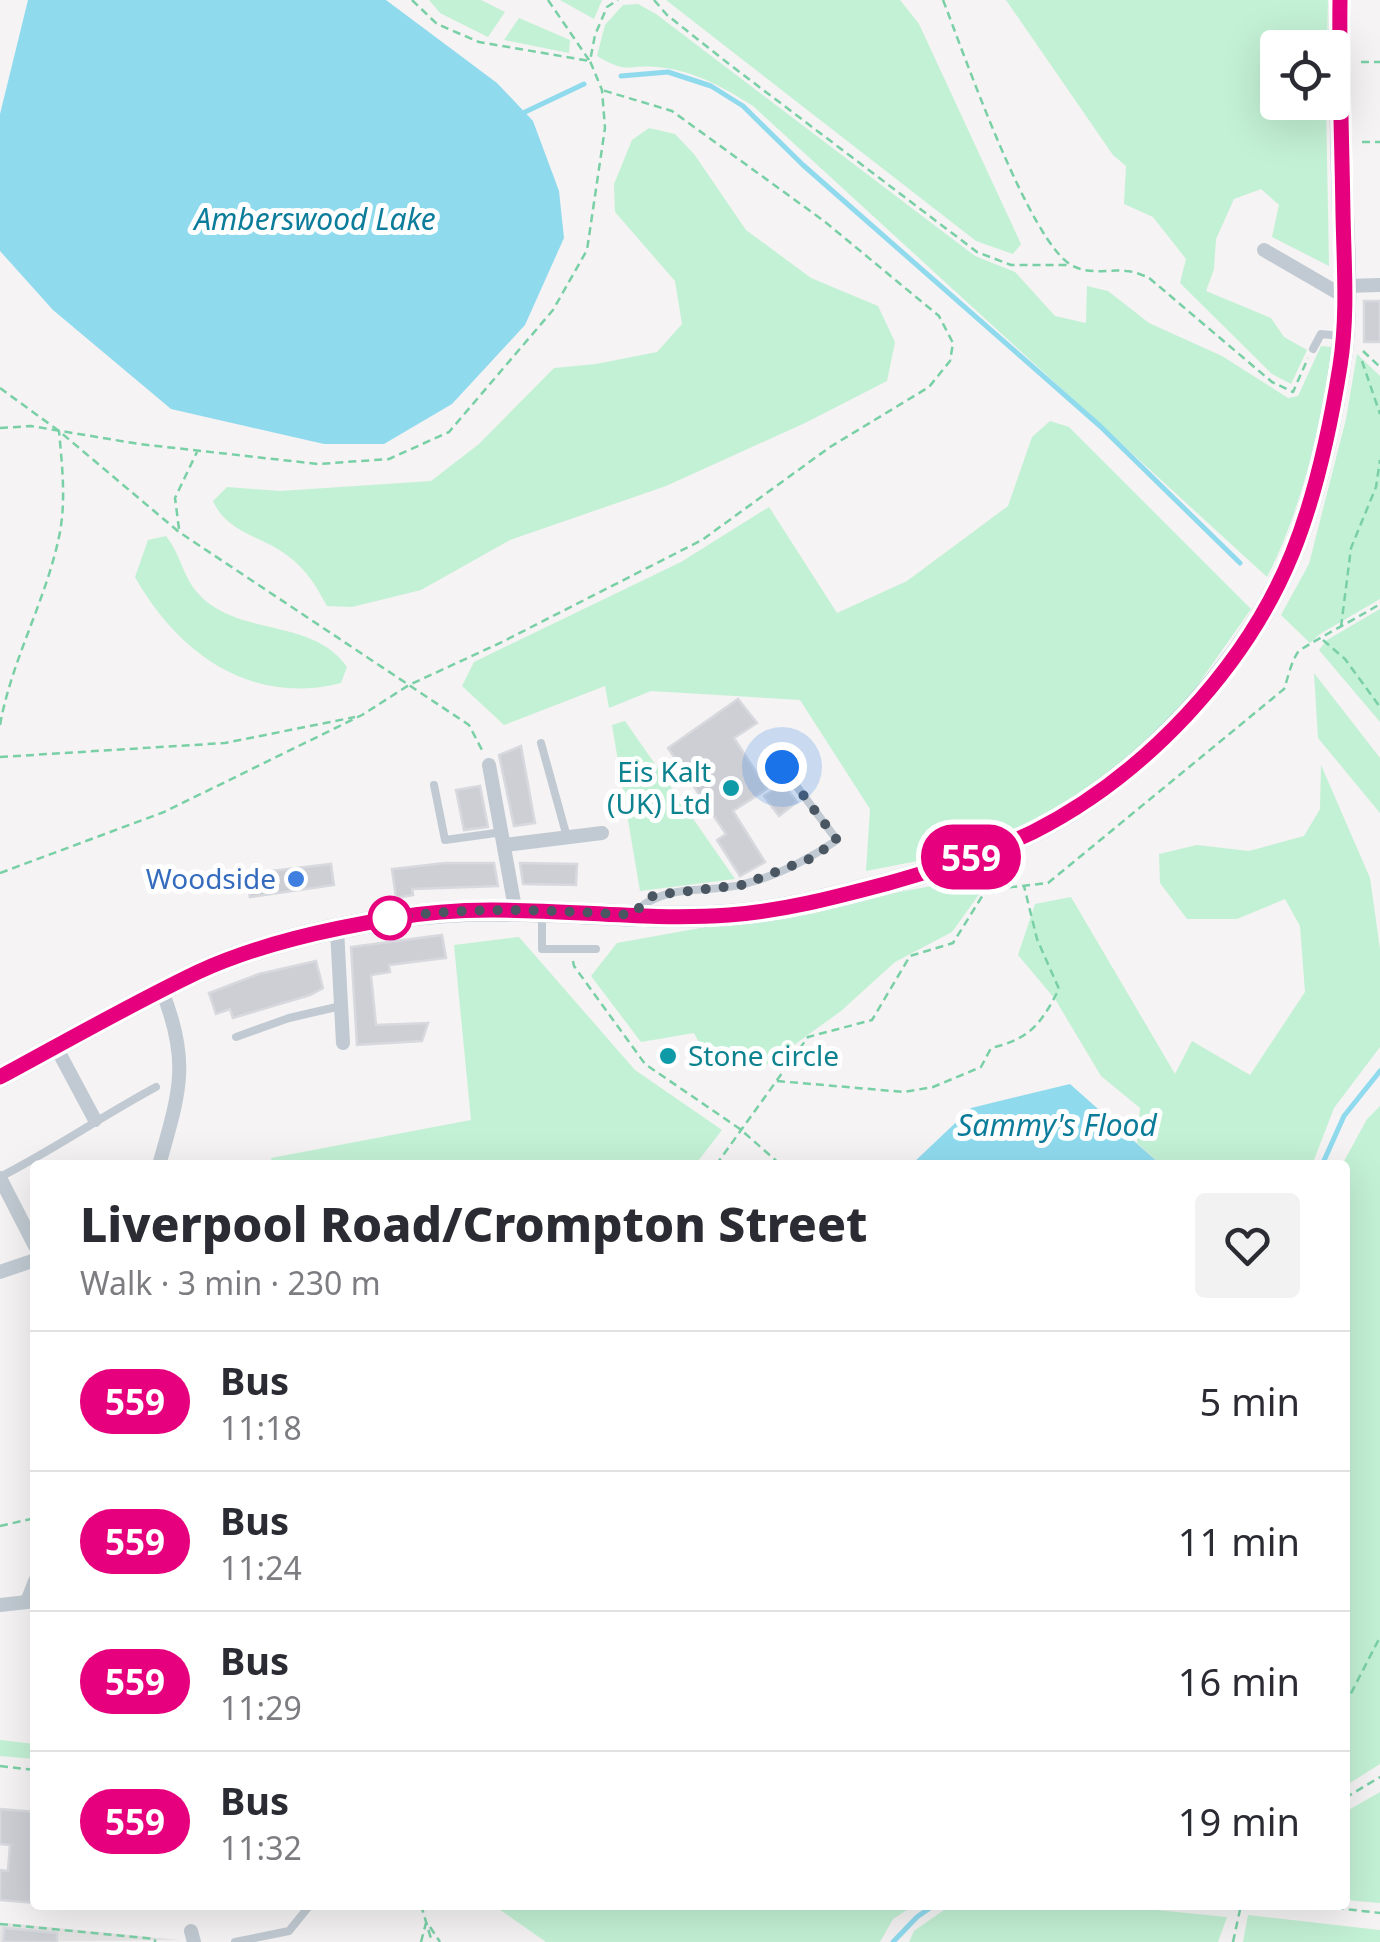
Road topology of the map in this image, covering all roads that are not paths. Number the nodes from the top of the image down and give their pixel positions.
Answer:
1 (1340, 0) edge
2 (1264, 250) dead end
3 (1380, 285) edge
4 (1345, 292) junction
5 (1350, 340) junction
6 (1312, 349) road end
7 (541, 743) dead end
8 (490, 765) road end
9 (782, 767) dead end
10 (434, 785) dead end
11 (602, 832) dead end
12 (568, 837) junction
13 (504, 839) junction
14 (515, 908) junction
15 (542, 910) junction
16 (631, 915) junction
17 (337, 928) junction
18 (596, 950) dead end
19 (162, 991) junction
20 (341, 1006) junction
21 (236, 1037) dead end
22 (343, 1043) dead end
23 (56, 1046) junction
24 (0, 1077) edge
25 (156, 1087) dead end
26 (95, 1120) junction
27 (33, 1160) edge
28 (161, 1160) edge
29 (30, 1161) edge
30 (0, 1178) edge
31 (30, 1236) edge
32 (30, 1262) edge
33 (0, 1272) edge
34 (0, 1605) edge
35 (30, 1608) edge
36 (306, 1910) edge
37 (235, 1942) edge

1 - 4 main road
2 - 4 street
3 - 4 street
4 - 5 main road
5 - 6 lane
5 - 16 main road
7 - 12 lane
8 - 13 street
9 - 16 lane
10 - 13 lane
11 - 12 street
12 - 13 street
13 - 14 street
14 - 15 main road
14 - 17 main road
15 - 16 main road
15 - 18 lane
17 - 19 main road
17 - 20 street
19 - 23 main road
19 - 28 street
20 - 21 lane
20 - 22 street
23 - 24 main road
23 - 26 street
25 - 26 lane
26 - 27 lane
29 - 30 lane
30 - 31 street
32 - 33 street
34 - 35 street
36 - 37 lane

